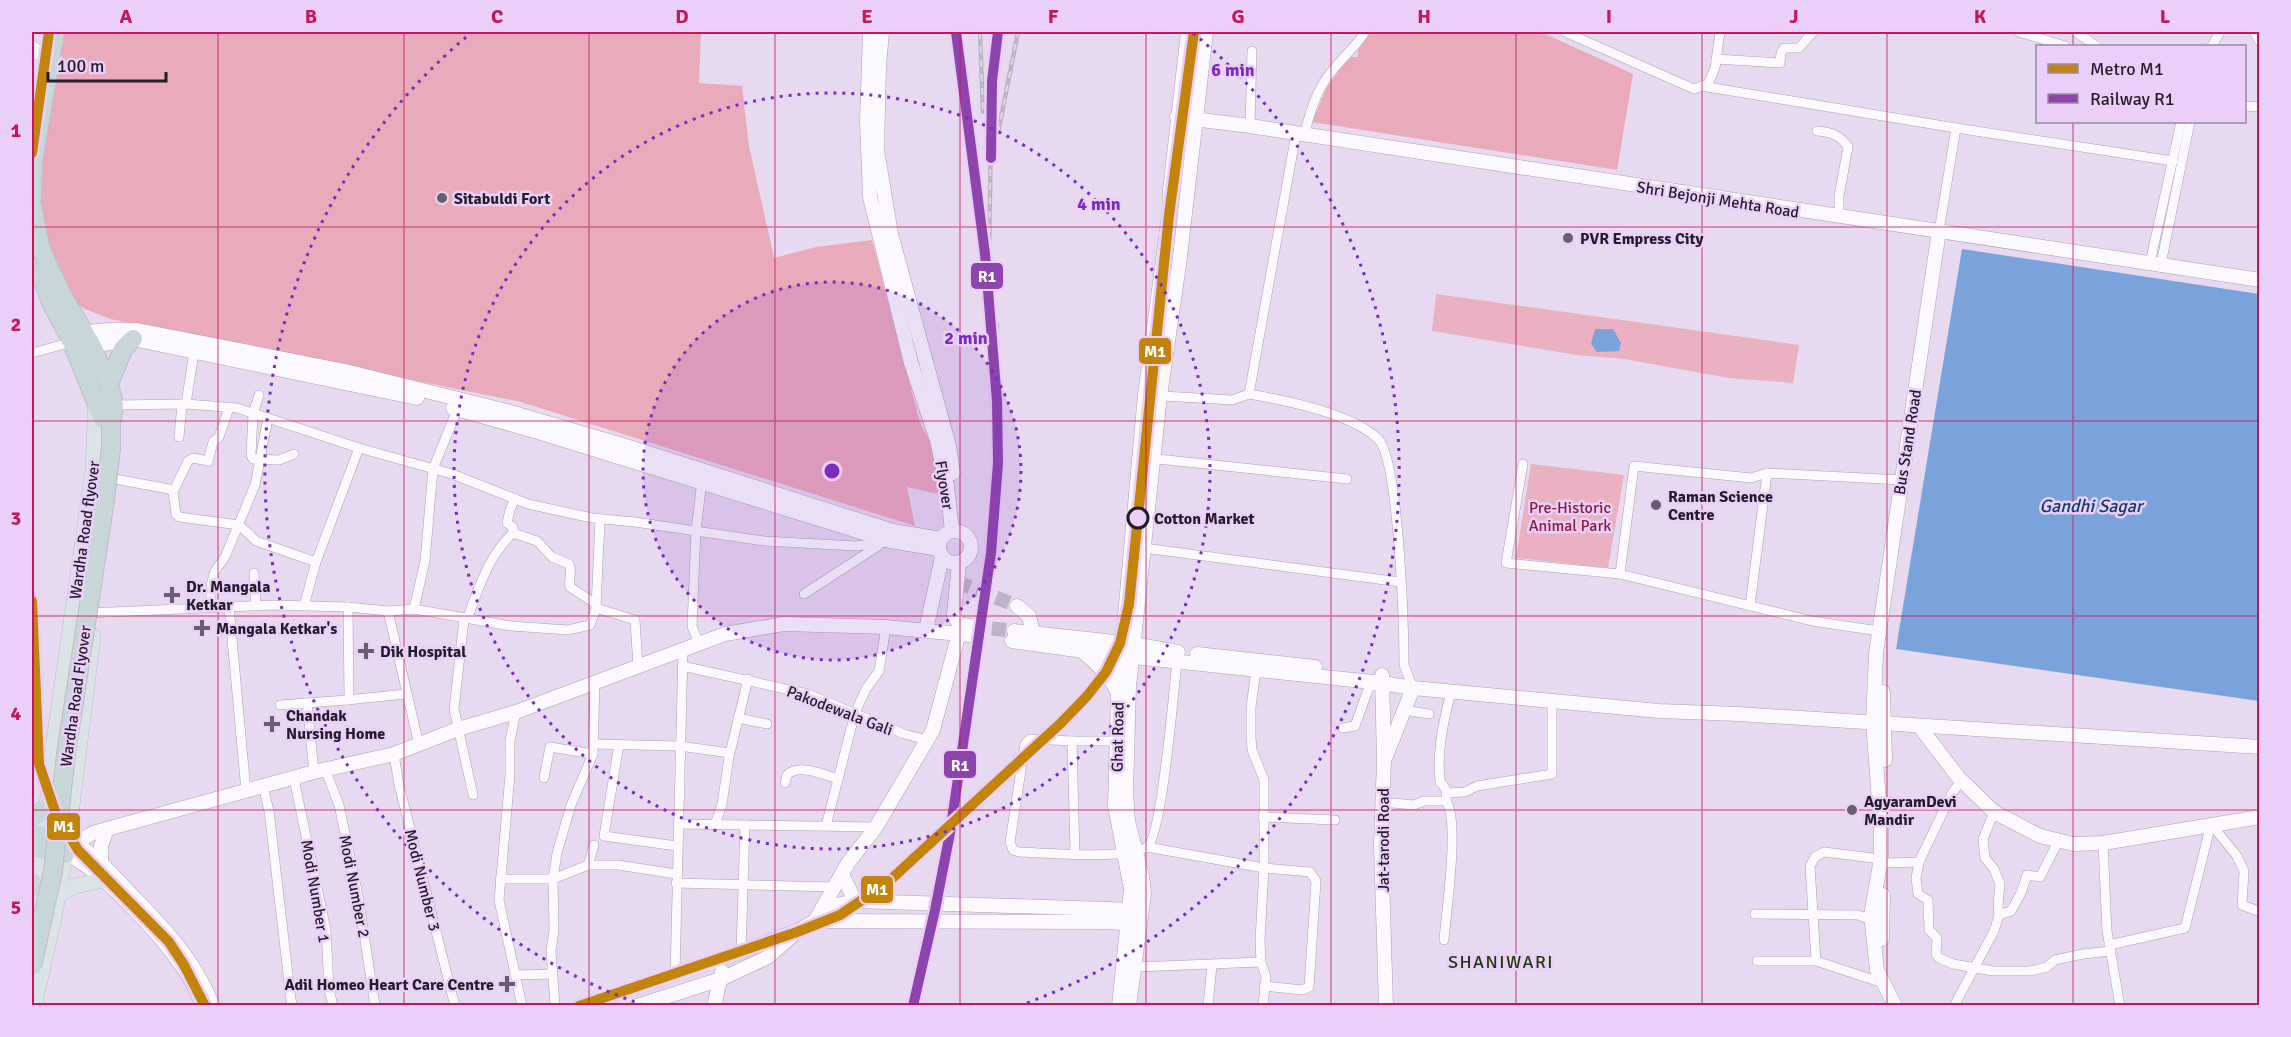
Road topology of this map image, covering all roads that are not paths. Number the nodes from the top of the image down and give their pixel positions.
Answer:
1 (43, 32) edge
2 (54, 32) edge
3 (870, 32) edge
4 (882, 32) edge
5 (1188, 32) edge
6 (1206, 32) edge
7 (1365, 32) edge
8 (1565, 32) edge
9 (1720, 32) edge
10 (1813, 32) edge
11 (2019, 32) edge
12 (2076, 32) edge
13 (2254, 32) edge
14 (2259, 42) edge
15 (2062, 45) edge
16 (2095, 45) edge
17 (35, 50) edge
18 (1252, 51) dead end
19 (1716, 59) junction
20 (1701, 86) junction
21 (32, 105) edge
22 (1177, 117) junction
23 (1197, 120) junction
24 (2181, 123) edge
25 (2190, 123) edge
26 (1250, 126) junction
27 (1956, 128) junction
28 (1817, 131) dead end
29 (1300, 134) junction
30 (2173, 161) junction
31 (32, 198) edge
32 (32, 206) edge
33 (1839, 217) junction
34 (1166, 230) junction
35 (1939, 231) junction
36 (1183, 232) junction
37 (32, 251) edge
38 (2155, 264) junction
39 (2259, 280) edge
40 (133, 339) junction
41 (83, 341) junction
42 (193, 348) junction
43 (32, 353) edge
44 (109, 384) junction
45 (1249, 394) junction
46 (259, 395) dead end
47 (1145, 395) junction
48 (1160, 396) junction
49 (184, 404) junction
50 (459, 405) junction
51 (229, 408) junction
52 (106, 413) junction
53 (253, 414) junction
54 (268, 418) junction
55 (179, 437) dead end
56 (359, 448) junction
57 (294, 454) dead end
58 (1146, 457) junction
59 (260, 460) junction
60 (1523, 464) dead end
61 (434, 469) junction
62 (1767, 473) junction
63 (702, 477) junction
64 (115, 479) junction
65 (1347, 479) dead end
66 (1902, 480) junction
67 (173, 492) junction
68 (515, 498) junction
69 (600, 519) junction
70 (239, 525) junction
71 (1139, 529) junction
72 (696, 531) junction
73 (513, 533) junction
74 (889, 538) junction
75 (948, 538) junction
76 (1144, 548) junction
77 (316, 562) junction
78 (959, 563) junction
79 (254, 573) dead end
80 (1620, 574) junction
81 (936, 577) junction
82 (957, 582) junction
83 (1401, 582) junction
84 (804, 594) dead end
85 (229, 606) junction
86 (256, 606) junction
87 (304, 606) junction
88 (596, 606) junction
89 (1017, 606) tunnel mouth
90 (1750, 606) junction
91 (212, 607) junction
92 (348, 607) junction
93 (414, 609) junction
94 (388, 611) junction
95 (96, 612) junction
96 (73, 613) junction
97 (466, 619) junction
98 (886, 627) junction
99 (926, 630) junction
100 (965, 630) junction
101 (1879, 631) junction
102 (1034, 634) junction
103 (699, 644) junction
104 (683, 650) junction
105 (1127, 650) junction
106 (1082, 651) junction
107 (1177, 661) junction
108 (1227, 662) junction
109 (682, 666) junction
110 (638, 667) junction
111 (1256, 670) junction
112 (748, 679) junction
113 (1382, 679) junction
114 (595, 682) junction
115 (1411, 684) junction
116 (1118, 693) junction
117 (1451, 693) junction
118 (406, 694) junction
119 (347, 700) junction
120 (1552, 702) junction
121 (307, 703) junction
122 (280, 705) dead end
123 (1405, 708) junction
124 (1429, 711) dead end
125 (516, 712) junction
126 (855, 713) junction
127 (738, 718) junction
128 (1878, 718) junction
129 (1924, 720) junction
130 (767, 724) dead end
131 (1343, 728) dead end
132 (458, 729) junction
133 (2259, 738) edge
134 (927, 740) junction
135 (1072, 741) junction
136 (1116, 741) junction
137 (594, 744) junction
138 (619, 744) junction
139 (419, 746) junction
140 (680, 746) junction
141 (2259, 747) edge
142 (729, 753) junction
143 (394, 754) junction
144 (593, 754) junction
145 (1384, 760) junction
146 (319, 770) junction
147 (298, 778) junction
148 (544, 778) dead end
149 (838, 779) junction
150 (1961, 781) junction
151 (786, 783) dead end
152 (263, 786) junction
153 (246, 791) junction
154 (473, 795) dead end
155 (1446, 797) junction
156 (1382, 802) junction
157 (1994, 812) junction
158 (39, 813) edge
159 (1263, 817) junction
160 (2259, 817) edge
161 (1335, 820) dead end
162 (678, 824) junction
163 (2211, 824) junction
164 (715, 825) junction
165 (745, 825) junction
166 (825, 826) junction
167 (876, 827) junction
168 (107, 829) junction
169 (2059, 840) junction
170 (36, 841) edge
171 (2103, 843) junction
172 (69, 845) junction
173 (594, 845) dead end
174 (677, 846) junction
175 (1136, 850) junction
176 (1075, 853) junction
177 (1884, 861) junction
178 (101, 862) junction
179 (1919, 862) junction
180 (588, 865) junction
181 (1264, 868) junction
182 (842, 874) junction
183 (676, 878) junction
184 (500, 879) junction
185 (553, 879) junction
186 (104, 880) junction
187 (743, 885) junction
188 (32, 887) edge
189 (833, 888) junction
190 (1131, 889) junction
191 (58, 895) junction
192 (855, 901) junction
193 (823, 908) junction
194 (2259, 912) edge
195 (1755, 914) dead end
196 (1813, 914) junction
197 (1111, 915) junction
198 (1999, 915) junction
199 (1135, 917) junction
200 (1872, 920) junction
201 (815, 921) junction
202 (799, 930) junction
203 (32, 935) edge
204 (1126, 937) junction
205 (1444, 940) dead end
206 (2109, 948) junction
207 (741, 952) junction
208 (724, 958) junction
209 (1757, 961) dead end
210 (1816, 961) junction
211 (1261, 962) junction
212 (1212, 965) junction
213 (32, 966) edge
214 (1136, 967) junction
215 (1974, 967) junction
216 (553, 974) junction
217 (516, 975) junction
218 (675, 975) junction
219 (721, 979) junction
220 (1883, 983) junction
221 (1264, 986) junction
222 (34, 1005) edge
223 (203, 1005) edge
224 (213, 1005) edge
225 (293, 1005) edge
226 (333, 1005) edge
227 (375, 1005) edge
228 (455, 1005) edge
229 (522, 1005) edge
230 (555, 1005) edge
231 (580, 1005) edge
232 (637, 1005) edge
233 (714, 1005) edge
234 (1119, 1005) edge
235 (1130, 1005) edge
236 (1208, 1005) edge
237 (1263, 1005) edge
238 (1386, 1005) edge
239 (1895, 1005) edge
240 (1903, 1005) edge
241 (1954, 1005) edge
242 (2120, 1005) edge

1 - 17 highway
2 - 31 highway
3 - 75 main road, Flyover
4 - 75 main road
5 - 22 main road, Ghat Road
6 - 23 main road, Ghat Road
7 - 29 street
8 - 20 street
9 - 19 street
10 - 19 street
11 - 15 street
12 - 16 street
13 - 14 street
17 - 21 highway
18 - 26 street
19 - 20 street
20 - 27 street
22 - 23 main road, Shri Bejonji Mehta Road
22 - 34 main road, Ghat Road
23 - 26 main road, Shri Bejonji Mehta Road
23 - 36 main road, Ghat Road
24 - 30 street
25 - 38 street
26 - 29 main road, Shri Bejonji Mehta Road
27 - 30 street
27 - 35 street
28 - 33 street
29 - 33 main road, Shri Bejonji Mehta Road
29 - 45 street
30 - 38 street
32 - 41 highway
33 - 35 main road, Shri Bejonji Mehta Road
34 - 36 main road
34 - 47 main road, Ghat Road
35 - 38 main road, Shri Bejonji Mehta Road
35 - 66 main road, Bus Stand Road
36 - 48 main road, Ghat Road
37 - 41 highway
38 - 39 main road, Shri Bejonji Mehta Road
40 - 41 main road
40 - 42 main road
40 - 44 highway
41 - 42 main road
41 - 43 street
41 - 44 highway
41 - 52 highway
42 - 49 street
42 - 50 main road
44 - 52 highway
45 - 48 street
45 - 83 street
46 - 53 street
47 - 48 street
47 - 58 main road, Ghat Road
48 - 58 main road, Ghat Road
49 - 51 street
49 - 52 street
49 - 55 street
50 - 61 street
50 - 63 main road
51 - 53 street
51 - 67 street
52 - 64 main road
52 - 96 main road, Wardha Road flyover
52 - 203 highway, Wardha Road Flyover
52 - 213 highway, Wardha Road Flyover, bridge
53 - 54 street
53 - 59 street
54 - 56 street
54 - 59 street
56 - 61 street
56 - 77 street
57 - 59 street
58 - 65 street
58 - 71 main road, Ghat Road
59 - 70 street
60 - 80 street
61 - 68 street
61 - 93 street
62 - 66 street
62 - 80 street
62 - 90 street
63 - 72 street
63 - 74 main road
64 - 67 street
64 - 95 main road
66 - 101 main road, Bus Stand Road
67 - 70 street
68 - 69 street
68 - 73 street
69 - 72 street
69 - 88 street
70 - 77 street
70 - 91 street
71 - 76 main road, Ghat Road
71 - 105 main road, Ghat Road
72 - 74 street
72 - 103 street
73 - 88 street
73 - 97 street
74 - 75 main road
74 - 84 street
75 - 78 main road
75 - 78 main road
75 - 81 main road
76 - 83 street
76 - 105 main road, Ghat Road
77 - 87 street
78 - 82 main road
79 - 86 street
80 - 90 street
81 - 82 main road
81 - 99 main road
82 - 100 main road
83 - 115 street
85 - 86 street
85 - 91 street
85 - 153 street
86 - 87 street
87 - 92 street
88 - 97 street
88 - 110 street
89 - 102 main road
90 - 101 street
91 - 95 street
92 - 94 street
92 - 119 street
93 - 94 street
93 - 97 street
94 - 118 street
95 - 96 street
95 - 172 main road
96 - 158 main road, Wardha Road flyover
97 - 132 street
98 - 99 main road
98 - 103 main road
98 - 126 street
99 - 100 main road
100 - 134 main road
101 - 128 main road, Bus Stand Road
102 - 105 main road
102 - 106 main road
103 - 104 main road
104 - 109 street
104 - 110 main road
105 - 106 main road
105 - 107 main road
105 - 108 main road
105 - 116 main road, Ghat Road
105 - 175 main road, Ghat Road
106 - 116 main road
107 - 108 main road
107 - 175 street
108 - 111 main road
108 - 113 main road
109 - 112 street, Pakodewala Gali
109 - 140 street
110 - 114 main road
111 - 113 main road
111 - 159 street
112 - 126 street, Pakodewala Gali
112 - 127 street
113 - 115 main road
113 - 131 street
113 - 145 main road, Jat-tarodi Road
114 - 125 main road
114 - 137 street
115 - 117 main road
115 - 123 main road
115 - 128 main road
116 - 136 main road, Ghat Road
117 - 120 main road
117 - 155 street
118 - 119 street
118 - 139 street
119 - 121 street
120 - 128 main road
120 - 155 street
121 - 122 street
121 - 146 street, Modi Number 2
123 - 124 street
123 - 145 main road
125 - 132 main road
125 - 184 street
126 - 134 street, Pakodewala Gali
126 - 149 street
127 - 130 street
127 - 142 street
128 - 129 main road
128 - 177 main road
129 - 133 main road
129 - 141 main road
129 - 150 main road
132 - 139 main road
132 - 154 street
134 - 167 main road
135 - 136 street
135 - 176 street
135 - 176 street
136 - 175 main road, Ghat Road
137 - 138 street
137 - 144 street
138 - 140 street
138 - 174 street
139 - 143 main road
140 - 142 street
140 - 162 street
142 - 164 street
143 - 146 main road
143 - 228 street, Modi Number 3
144 - 148 street
144 - 185 street
145 - 156 main road, Jat-tarodi Road
146 - 147 main road
146 - 227 street, Modi Number 2
147 - 152 main road
147 - 226 street, Modi Number 1
149 - 151 street
149 - 166 street
150 - 157 main road
150 - 179 street
152 - 153 main road
152 - 225 street
153 - 168 main road
155 - 156 street
155 - 205 street
156 - 238 main road, Jat-tarodi Road
157 - 169 main road
157 - 198 street
158 - 170 main road, Wardha Road flyover
159 - 161 street
159 - 181 street
160 - 163 main road
162 - 164 street
162 - 174 street
163 - 171 main road
163 - 194 street
163 - 206 street
164 - 165 street
165 - 166 street
165 - 187 street
166 - 167 street
167 - 182 main road
168 - 172 main road
168 - 178 main road
169 - 171 main road
169 - 198 street
170 - 172 highway
170 - 188 main road, Wardha Road flyover
171 - 206 street
172 - 178 main road
172 - 186 main road
172 - 191 main road
173 - 180 street
174 - 183 street
175 - 176 street
175 - 181 street
175 - 190 main road, Ghat Road
175 - 199 main road, Ghat Road
177 - 179 street
177 - 196 street
177 - 200 main road
177 - 240 main road
178 - 224 main road
179 - 215 street
180 - 183 street
180 - 185 street
181 - 211 street
181 - 221 street
182 - 189 main road
182 - 192 main road
183 - 187 street
183 - 218 street
184 - 185 street
184 - 217 street
185 - 216 street
186 - 191 main road
186 - 223 main road
187 - 189 street
187 - 207 street
189 - 193 main road
190 - 197 main road
190 - 199 main road, Ghat Road
191 - 222 main road
192 - 193 main road
192 - 197 main road
193 - 201 main road
195 - 196 street
196 - 200 street
196 - 210 street
197 - 199 main road
197 - 201 main road
197 - 204 main road
198 - 215 street
199 - 204 main road, Ghat Road
199 - 214 main road, Ghat Road
200 - 220 main road
201 - 202 main road
202 - 207 main road
202 - 219 main road
204 - 234 main road, Ghat Road
206 - 215 street
206 - 242 street
207 - 208 main road
208 - 218 main road
208 - 219 main road
209 - 210 street
210 - 220 street
211 - 212 street
211 - 221 street
212 - 214 street
212 - 236 street
214 - 235 main road, Ghat Road
215 - 241 street
216 - 217 street
216 - 230 street
217 - 229 street
218 - 231 main road
219 - 232 main road
219 - 233 main road
220 - 239 main road
221 - 237 street

